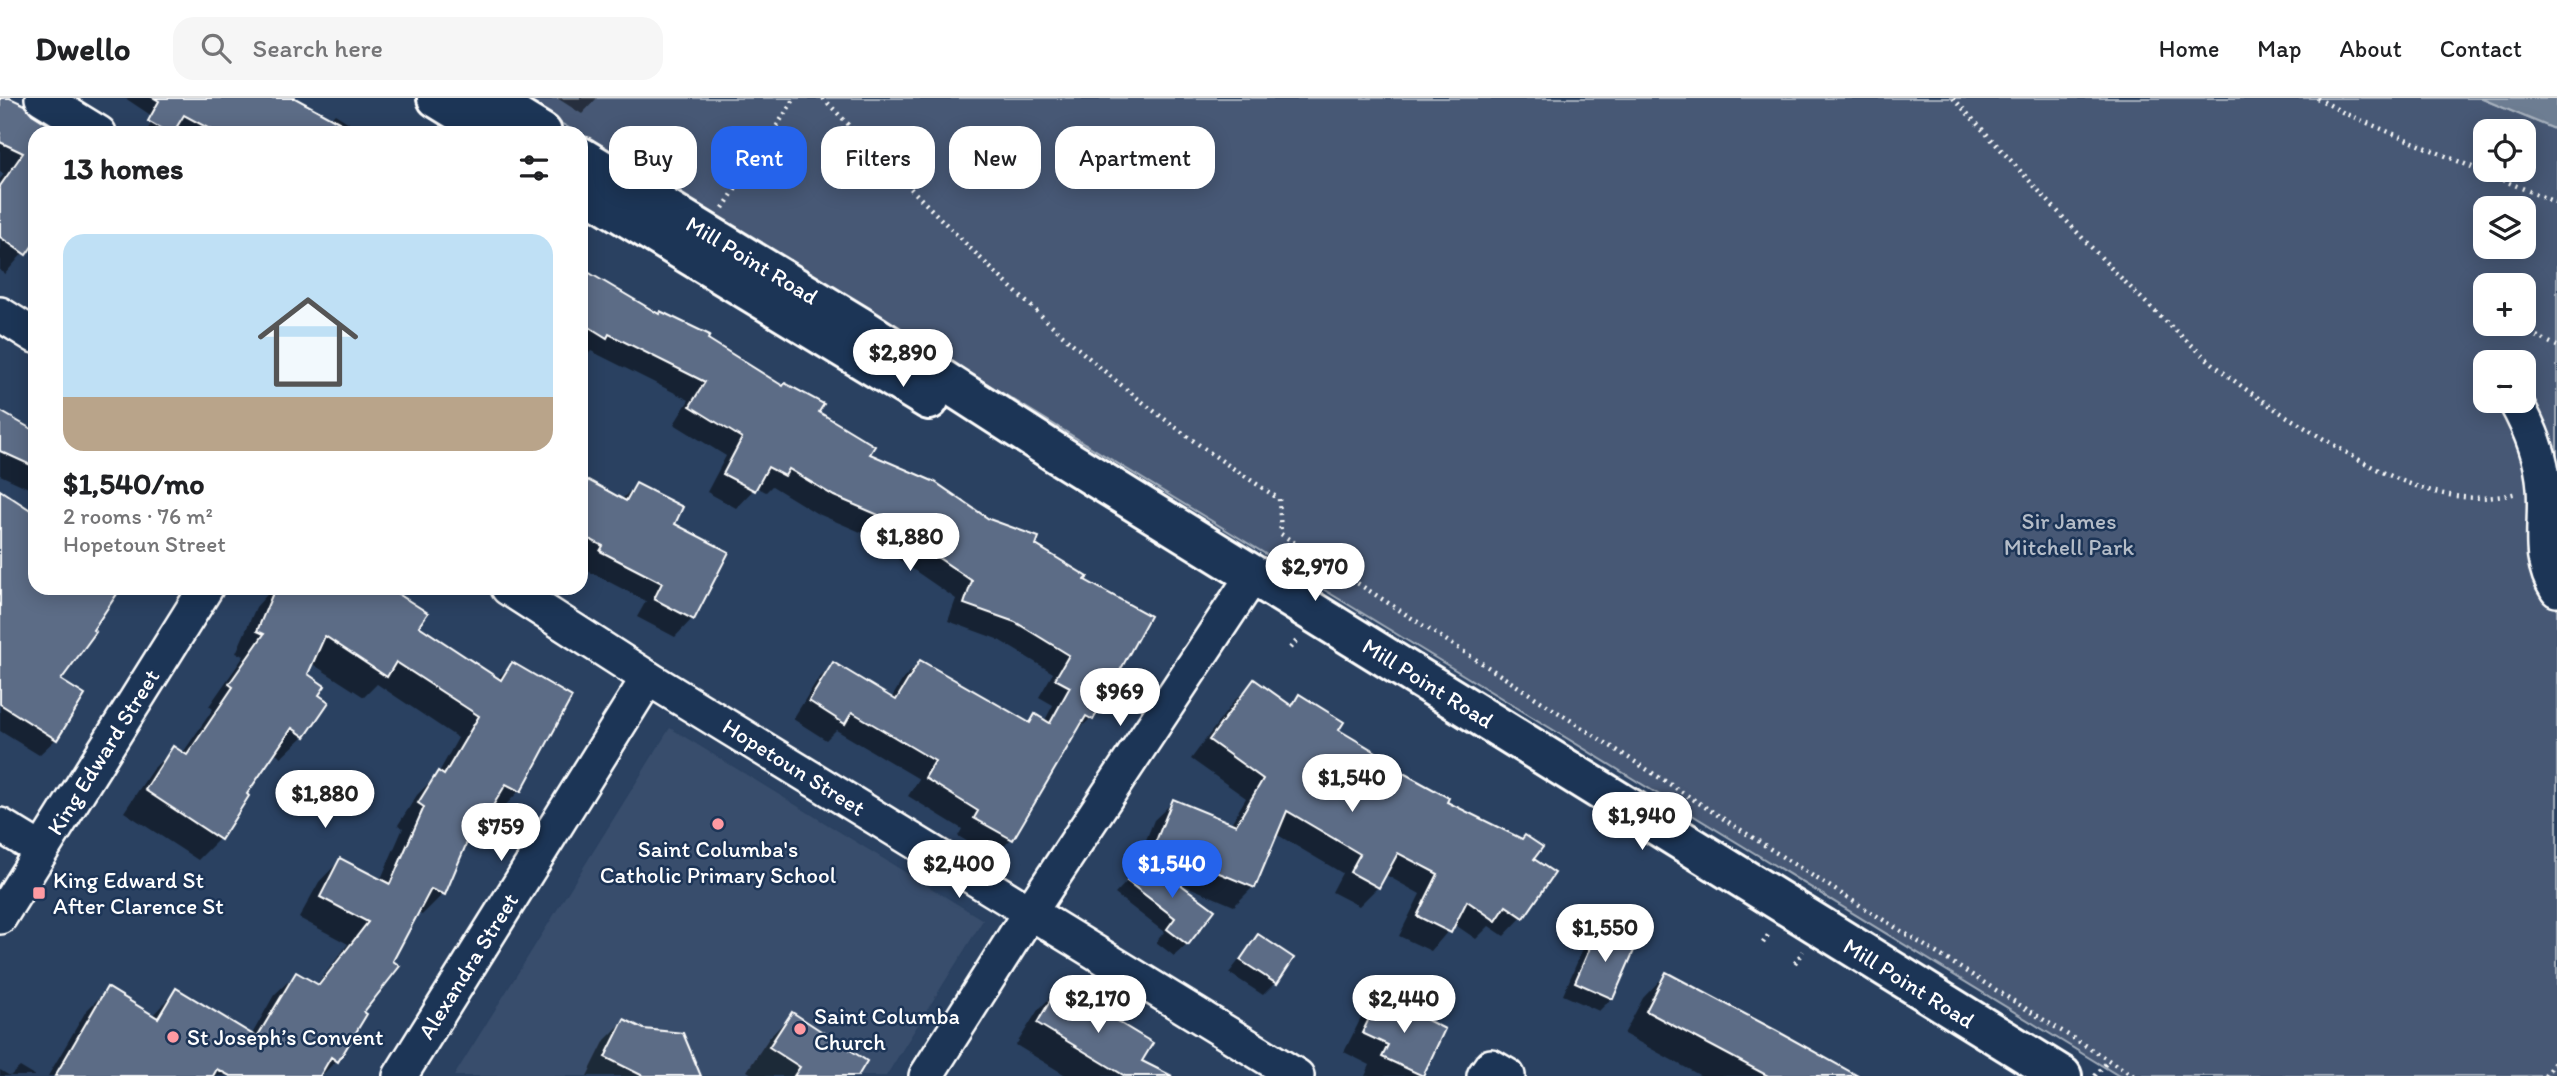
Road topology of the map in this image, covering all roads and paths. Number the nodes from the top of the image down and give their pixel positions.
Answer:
1 (43, 98) edge
2 (437, 98) edge
3 (795, 98) edge
4 (823, 98) edge
5 (1953, 98) edge
6 (2317, 98) edge
7 (492, 121) edge
8 (88, 126) edge
9 (513, 126) edge
10 (588, 161) edge
11 (588, 193) edge
12 (2557, 203) edge
13 (720, 212) dead end
14 (0, 314) edge
15 (28, 332) edge
16 (2536, 336) edge
17 (2557, 346) edge
18 (2521, 413) edge
19 (2544, 488) junction
20 (1248, 583) junction
21 (2557, 590) edge
22 (202, 595) edge
23 (519, 595) edge
24 (648, 678) junction
25 (0, 825) edge
26 (41, 850) junction
27 (1030, 912) junction
28 (0, 917) edge
29 (2557, 1058) edge
30 (2108, 1061) junction
31 (400, 1076) edge
32 (926, 1076) edge
33 (1297, 1076) edge
34 (2011, 1076) edge
35 (2062, 1076) edge
36 (2095, 1076) edge
37 (2134, 1076) edge
38 (2545, 1076) edge

1 - 8 street
2 - 7 main road
3 - 13 path
4 - 30 path
5 - 19 path
6 - 12 path
7 - 9 main road
10 - 20 main road, Mill Point Road
11 - 20 main road, Mill Point Road
14 - 15 street
16 - 17 path
18 - 19 street
19 - 21 street
20 - 27 street
20 - 34 main road, Mill Point Road
20 - 35 main road, Mill Point Road
22 - 26 street, King Edward Street
23 - 24 street, Hopetoun Street
24 - 27 street, Hopetoun Street
24 - 31 street, Alexandra Street
25 - 26 street
26 - 28 street, King Edward Street
27 - 32 street
27 - 33 street, Hopetoun Street
29 - 38 path
30 - 36 path
30 - 37 path

